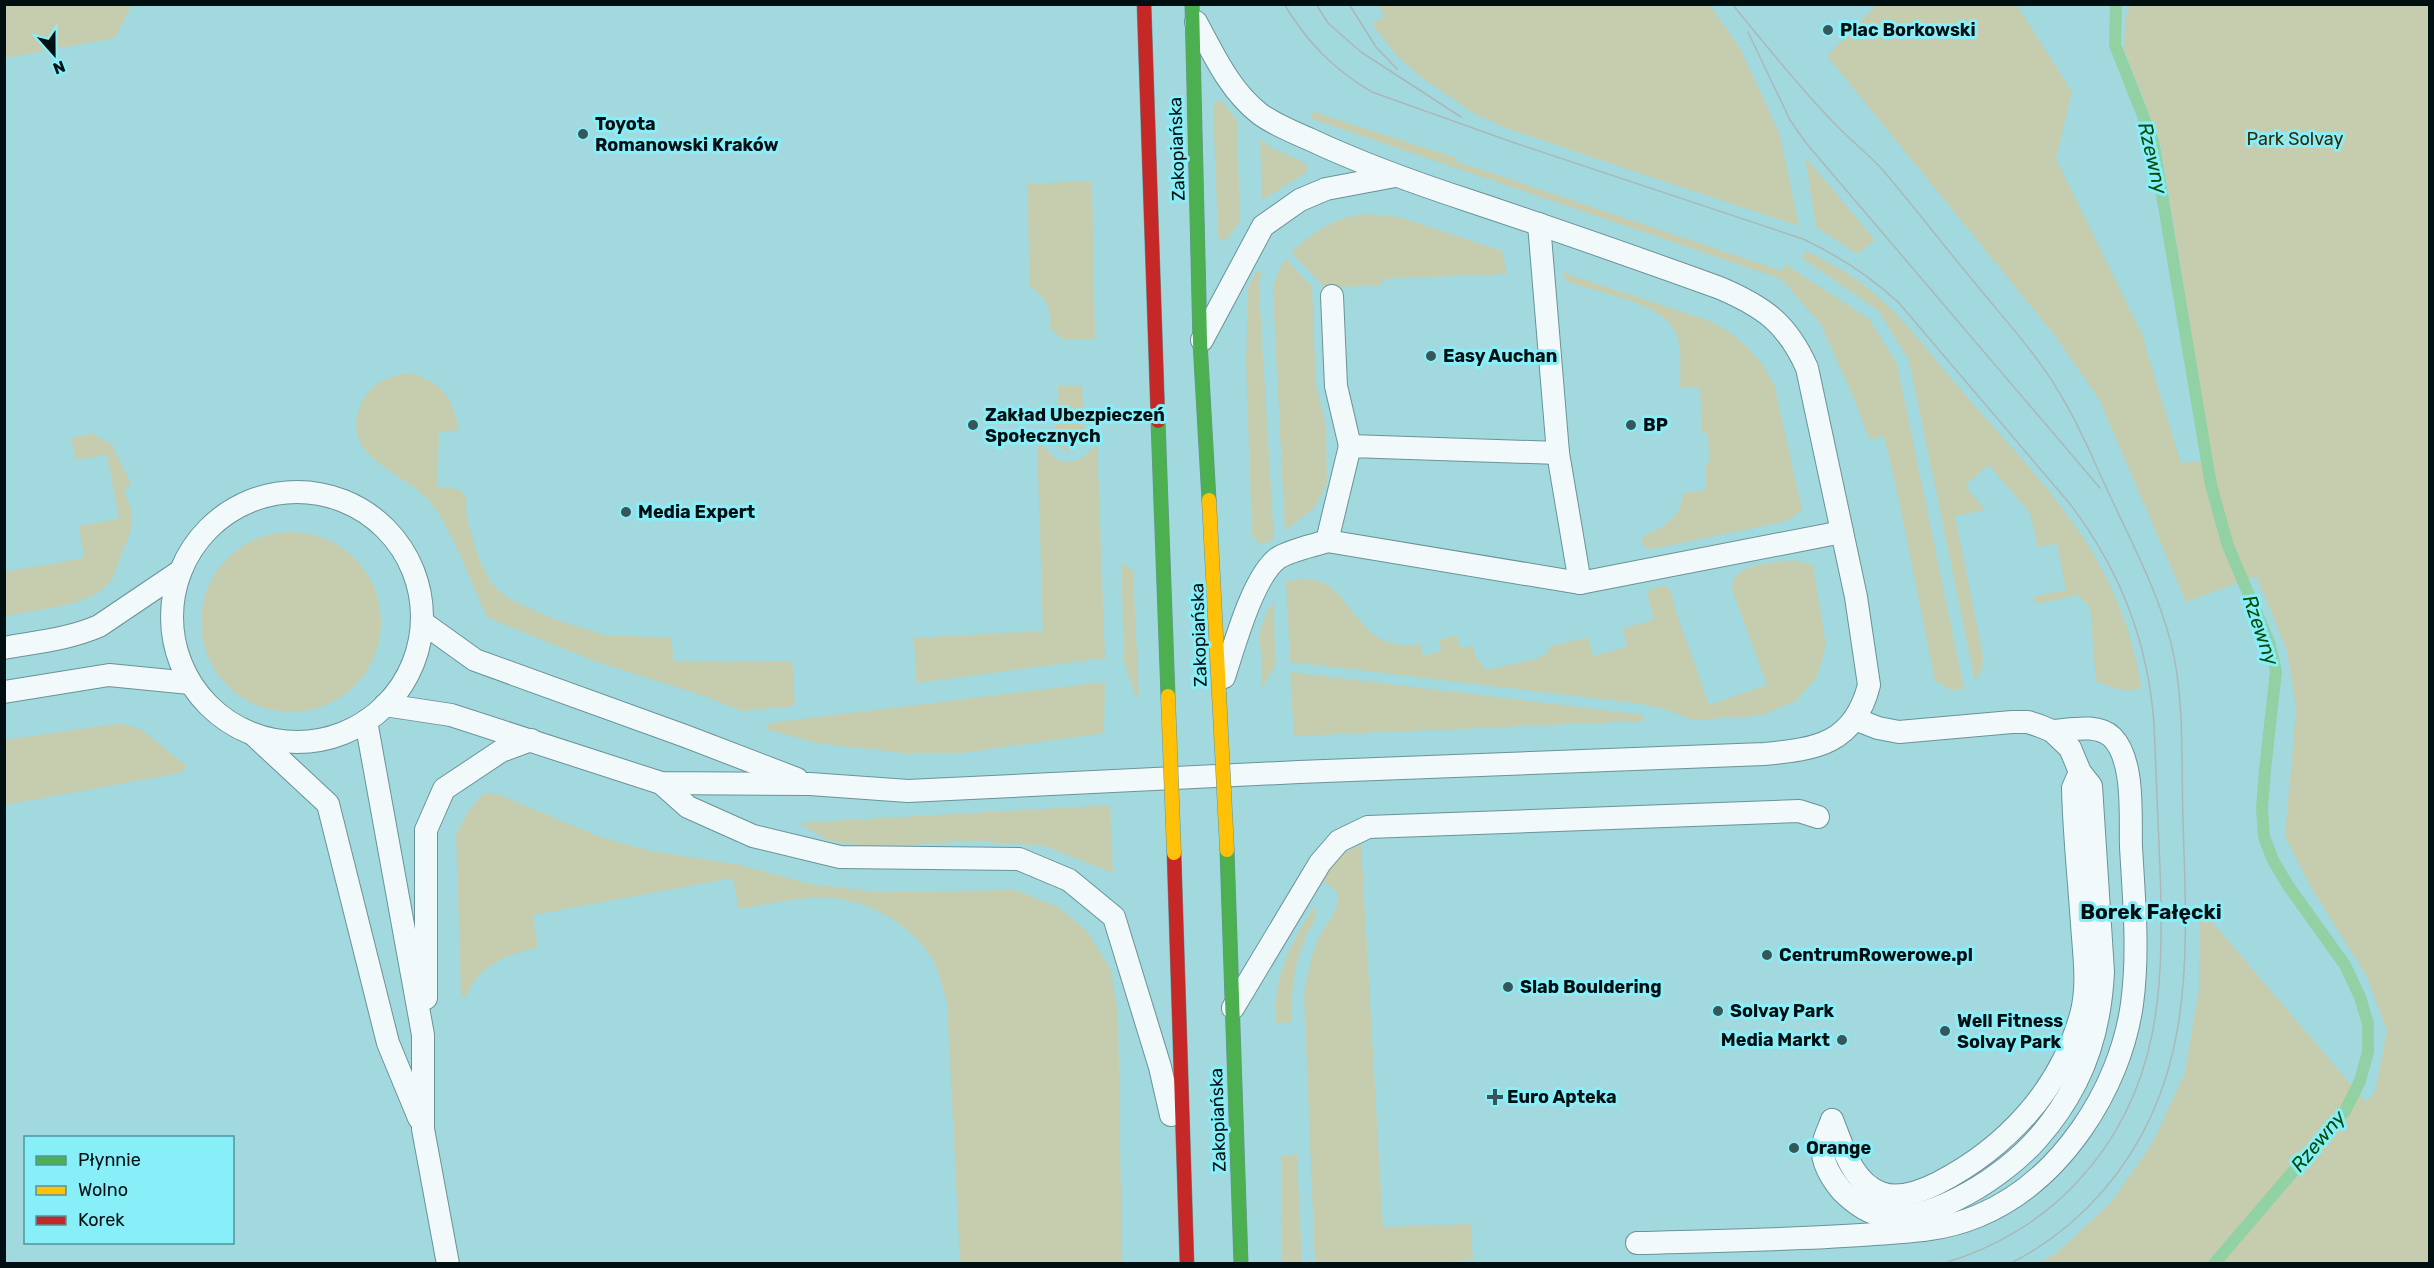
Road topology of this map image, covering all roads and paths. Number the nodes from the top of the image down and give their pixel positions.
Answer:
1 (1144, 4) edge
2 (1192, 10) edge
3 (1396, 176) junction
4 (1539, 224) junction
5 (1332, 296) dead end
6 (1200, 342) junction
7 (1350, 446) junction
8 (1558, 453) junction
9 (1842, 532) junction
10 (1327, 541) junction
11 (179, 572) junction
12 (1580, 583) junction
13 (422, 622) junction
14 (4, 648) edge
15 (190, 683) junction
16 (4, 692) edge
17 (1219, 693) junction
18 (385, 705) junction
19 (1855, 718) junction
20 (366, 721) junction
21 (2052, 731) junction
22 (253, 734) junction
23 (531, 740) junction
24 (661, 783) junction
25 (810, 784) junction
26 (2083, 802) junction
27 (1818, 817) dead end
28 (1233, 1010) junction
29 (423, 1035) junction
30 (423, 1129) junction
31 (1183, 1167) junction
32 (1637, 1243) dead end
33 (448, 1263) edge
34 (1187, 1263) edge
35 (1240, 1263) edge

1 - 31 main road, Zakopiańska, bridge
2 - 3 lane
2 - 6 main road, Zakopiańska
3 - 4 lane
3 - 6 lane
4 - 8 lane
4 - 9 lane
5 - 7 lane
6 - 17 main road, Zakopiańska
7 - 8 lane
7 - 10 lane
8 - 12 lane
9 - 12 lane
9 - 19 lane
10 - 12 lane
10 - 17 lane
11 - 13 lane
11 - 14 lane
11 - 15 lane
13 - 18 lane
13 - 25 lane
15 - 16 lane
15 - 22 lane
17 - 28 main road, Zakopiańska, bridge
18 - 20 lane
18 - 23 lane
19 - 21 lane
19 - 25 lane
20 - 22 lane
20 - 29 lane
21 - 26 lane
21 - 32 lane
22 - 30 lane
23 - 24 lane
23 - 29 lane
24 - 25 lane
24 - 31 lane
26 - 26 lane
27 - 28 lane
28 - 35 main road, Zakopiańska
29 - 30 lane
30 - 33 lane
31 - 34 main road, Zakopiańska

